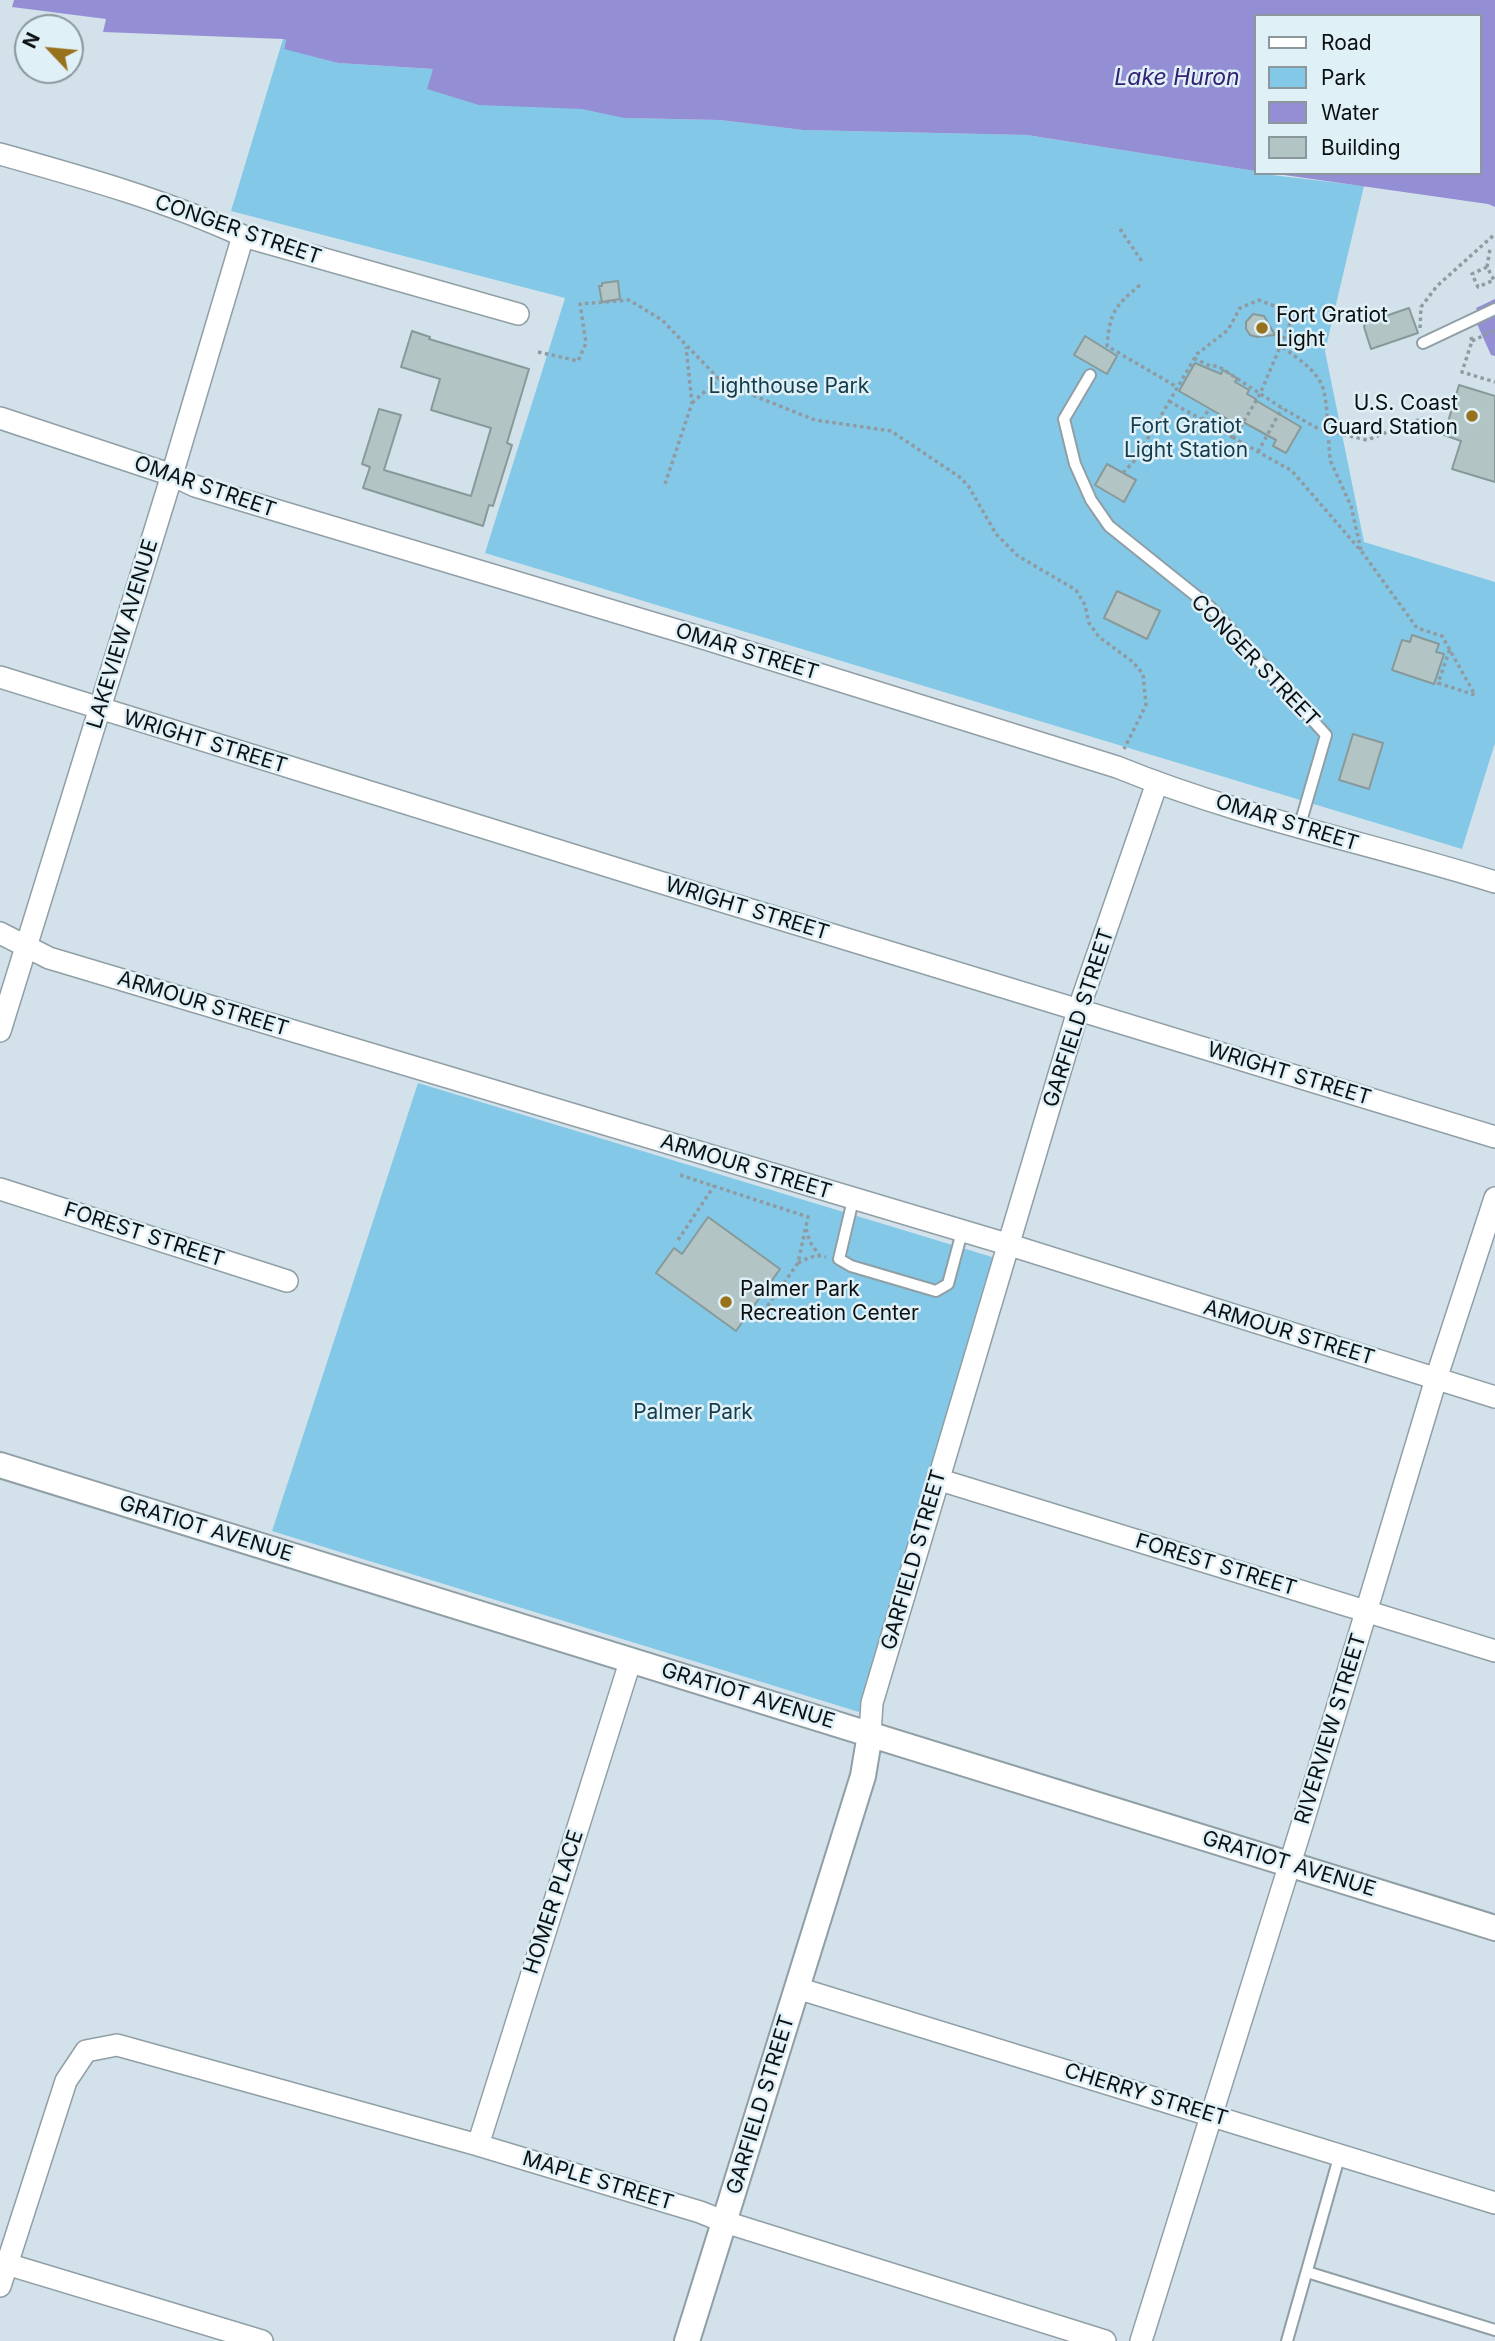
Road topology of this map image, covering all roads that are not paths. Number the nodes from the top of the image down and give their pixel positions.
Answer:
1 (0, 153) edge
2 (243, 236) junction
3 (1495, 309) edge
4 (518, 314) dead end
5 (1423, 343) road end
6 (1090, 375) dead end
7 (0, 418) edge
8 (172, 475) junction
9 (0, 677) edge
10 (100, 708) junction
11 (1157, 783) junction
12 (1299, 828) junction
13 (1495, 882) edge
14 (0, 933) edge
15 (27, 947) junction
16 (1079, 1011) junction
17 (0, 1031) edge
18 (1495, 1137) edge
19 (0, 1189) edge
20 (1495, 1198) edge
21 (853, 1200) junction
22 (962, 1232) junction
23 (1010, 1245) junction
24 (287, 1281) dead end
25 (1436, 1379) junction
26 (1495, 1397) edge
27 (0, 1465) edge
28 (937, 1479) junction
29 (1367, 1611) junction
30 (1495, 1651) edge
31 (631, 1659) junction
32 (870, 1734) junction
33 (1290, 1864) junction
34 (1495, 1928) edge
35 (797, 1987) junction
36 (1210, 2116) junction
37 (478, 2145) junction
38 (1340, 2154) junction
39 (1495, 2203) edge
40 (725, 2222) junction
41 (3, 2263) edge
42 (1307, 2273) junction
43 (0, 2286) edge
44 (1495, 2330) edge
45 (262, 2341) edge
46 (687, 2341) edge
47 (1105, 2341) edge
48 (1141, 2341) edge
49 (1287, 2341) edge

1 - 2 street, CONGER STREET
2 - 4 street, CONGER STREET
2 - 8 street, LAKEVIEW AVENUE
3 - 5 lane
6 - 12 lane, CONGER STREET
7 - 8 street, OMAR STREET
8 - 10 street, LAKEVIEW AVENUE
8 - 11 street, OMAR STREET
9 - 10 street, WRIGHT STREET
10 - 15 street, LAKEVIEW AVENUE
10 - 16 street, WRIGHT STREET
11 - 12 street, OMAR STREET
11 - 16 street, GARFIELD STREET
12 - 13 street, OMAR STREET
14 - 15 street, ARMOUR STREET
15 - 17 street, LAKEVIEW AVENUE
15 - 21 street, ARMOUR STREET
16 - 18 street, WRIGHT STREET
16 - 23 street, GARFIELD STREET
19 - 24 street, FOREST STREET
20 - 25 street, RIVERVIEW STREET
21 - 22 street, ARMOUR STREET
21 - 22 lane
22 - 23 street, ARMOUR STREET
23 - 25 street, ARMOUR STREET
23 - 28 street, GARFIELD STREET
25 - 26 street, ARMOUR STREET
25 - 29 street, RIVERVIEW STREET
27 - 31 street, GRATIOT AVENUE
28 - 29 street, FOREST STREET
28 - 32 street, GARFIELD STREET
29 - 30 street, FOREST STREET
29 - 33 street, RIVERVIEW STREET
31 - 32 street, GRATIOT AVENUE
31 - 37 street, HOMER PLACE
32 - 33 street, GRATIOT AVENUE
32 - 35 street, GARFIELD STREET
33 - 34 street, GRATIOT AVENUE
33 - 36 street, RIVERVIEW STREET
35 - 36 street, CHERRY STREET
35 - 40 street, GARFIELD STREET
36 - 38 street, CHERRY STREET
36 - 48 street, RIVERVIEW STREET
37 - 40 street, MAPLE STREET
37 - 41 street, MAPLE STREET
38 - 39 street, CHERRY STREET
38 - 42 lane
40 - 46 street, GARFIELD STREET
40 - 47 street, MAPLE STREET
41 - 43 street
41 - 45 street
42 - 44 lane
42 - 49 lane

